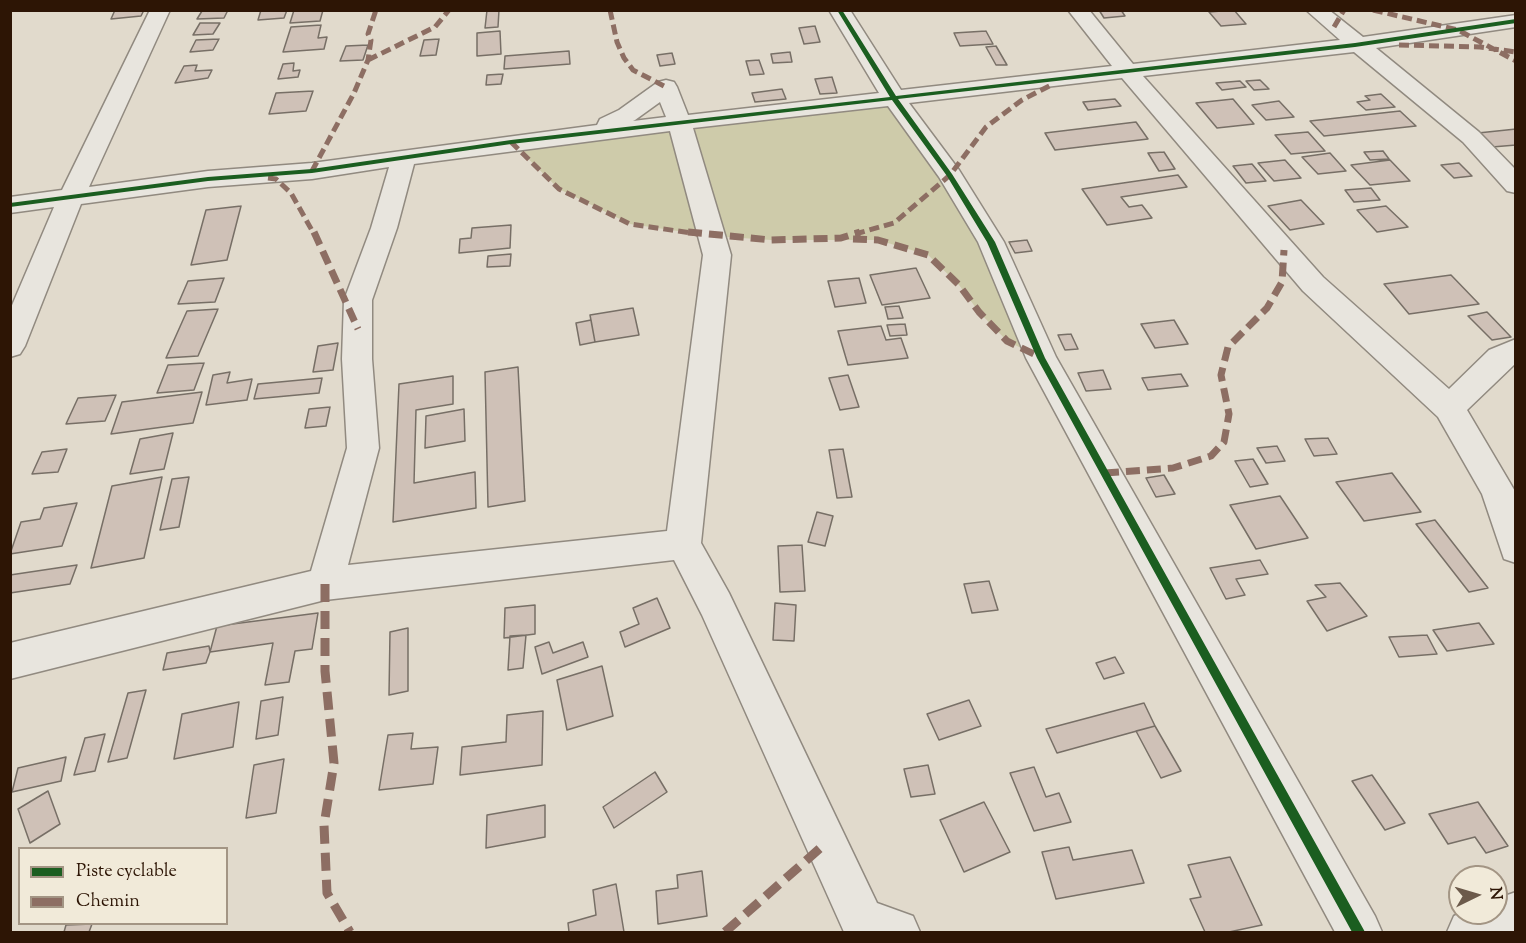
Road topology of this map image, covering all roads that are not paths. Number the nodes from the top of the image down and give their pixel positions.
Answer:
1 (160, 10) edge
2 (839, 10) edge
3 (1078, 10) edge
4 (1316, 10) edge
5 (1515, 21) edge
6 (1355, 45) junction
7 (1127, 71) junction
8 (894, 98) junction
9 (680, 123) junction
10 (589, 133) junction
11 (403, 160) junction
12 (1515, 185) edge
13 (71, 197) junction
14 (10, 205) edge
15 (10, 346) edge
16 (1515, 350) edge
17 (1449, 408) junction
18 (683, 544) junction
19 (1515, 548) edge
20 (325, 584) junction
21 (10, 661) edge
22 (1515, 914) edge
23 (876, 929) edge
24 (1359, 933) edge
25 (1470, 933) edge

1 - 13 street
2 - 8 street
3 - 7 street
4 - 6 street
5 - 6 street
6 - 7 street
6 - 12 street
7 - 8 street
7 - 17 street
8 - 9 street
8 - 24 street
9 - 10 street
9 - 10 street
9 - 18 street
10 - 11 street
11 - 13 street
11 - 20 street
13 - 14 street
13 - 15 street
16 - 17 street
17 - 19 street
18 - 20 street
18 - 23 street
20 - 21 street
22 - 25 street

